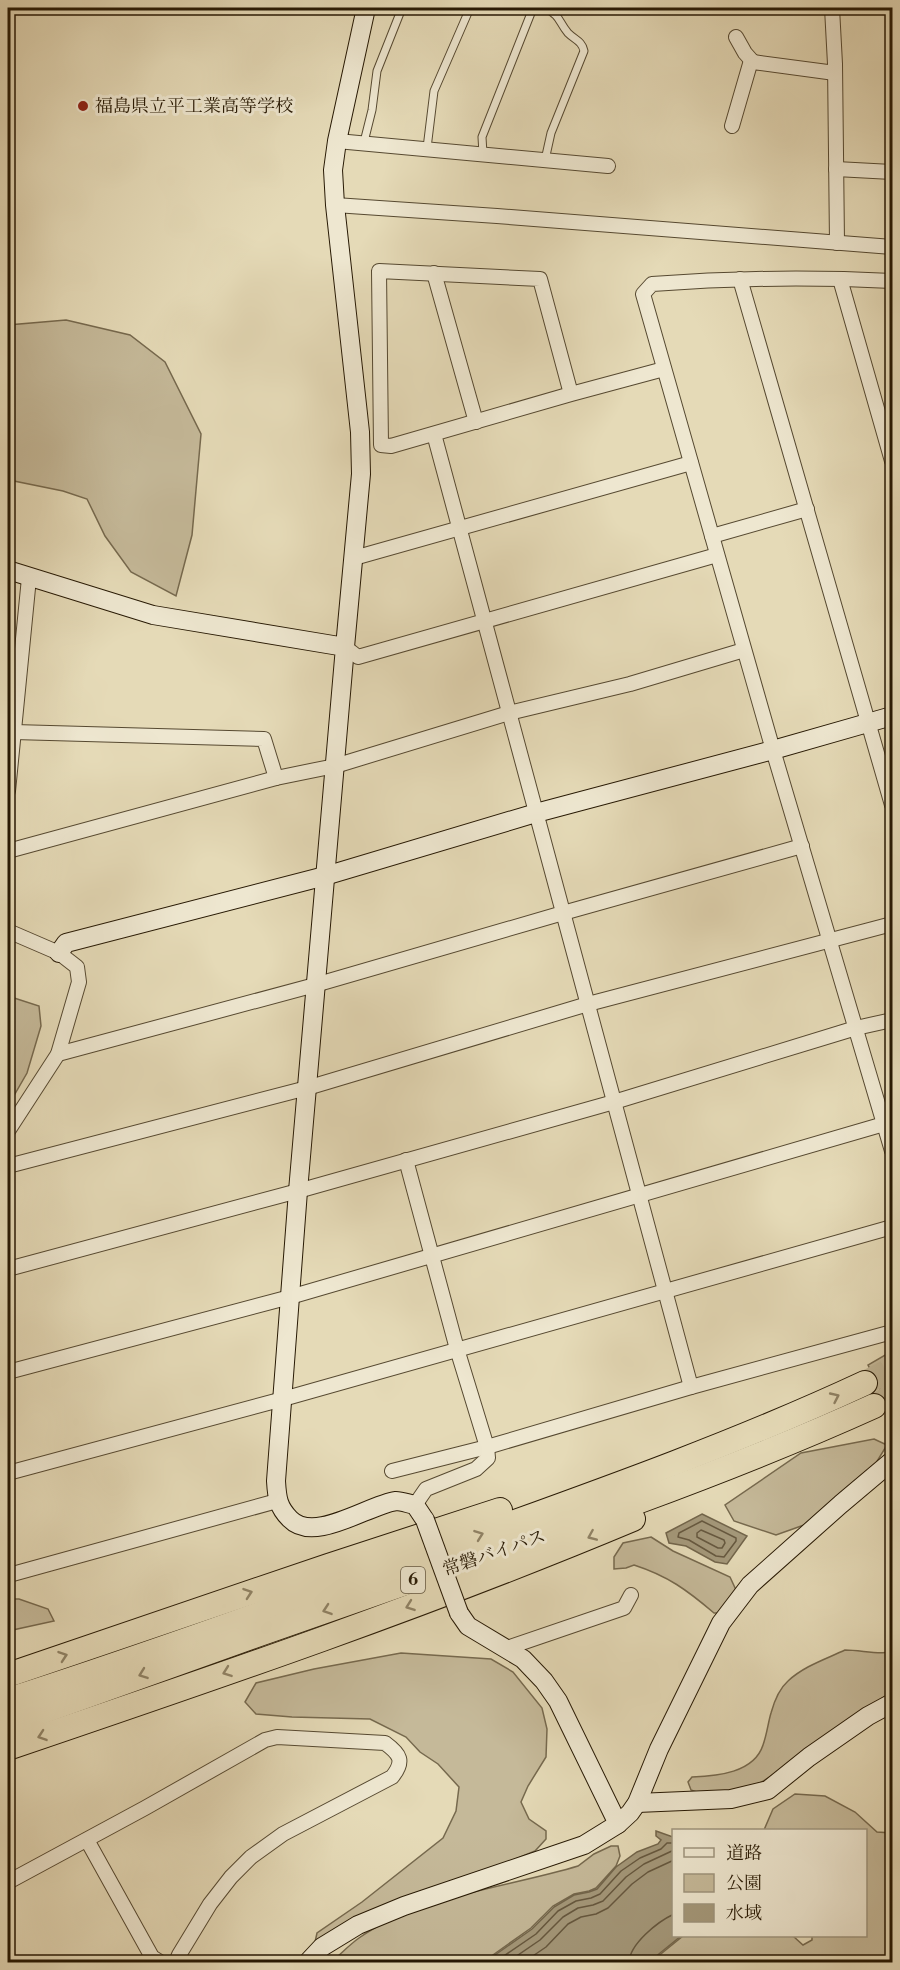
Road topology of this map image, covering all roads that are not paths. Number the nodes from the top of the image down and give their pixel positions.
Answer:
1 (366, 8) edge
2 (402, 8) edge
3 (470, 8) edge
4 (533, 8) edge
5 (545, 8) edge
6 (832, 8) edge
7 (736, 37) dead end
8 (753, 62) junction
9 (835, 73) junction
10 (732, 126) dead end
11 (337, 141) junction
12 (364, 142) junction
13 (427, 148) junction
14 (483, 154) junction
15 (545, 160) junction
16 (608, 166) dead end
17 (836, 169) junction
18 (892, 172) edge
19 (335, 205) junction
20 (837, 243) junction
21 (892, 247) edge
22 (434, 273) junction
23 (740, 279) junction
24 (840, 279) junction
25 (892, 281) edge
26 (664, 369) junction
27 (571, 394) junction
28 (476, 422) junction
29 (434, 434) junction
30 (892, 461) edge
31 (691, 463) junction
32 (807, 509) junction
33 (459, 528) junction
34 (712, 536) junction
35 (717, 555) junction
36 (354, 558) junction
37 (8, 570) edge
38 (29, 578) junction
39 (484, 622) junction
40 (345, 647) junction
41 (744, 650) junction
42 (509, 713) junction
43 (892, 716) edge
44 (869, 722) junction
45 (14, 732) junction
46 (773, 750) junction
47 (335, 766) junction
48 (276, 778) junction
49 (8, 791) edge
50 (892, 805) edge
51 (536, 813) junction
52 (802, 846) junction
53 (8, 851) edge
54 (325, 876) junction
55 (563, 913) junction
56 (892, 924) edge
57 (8, 931) edge
58 (830, 940) junction
59 (59, 953) junction
60 (315, 985) junction
61 (588, 1004) junction
62 (892, 1020) edge
63 (856, 1028) junction
64 (58, 1054) junction
65 (308, 1088) junction
66 (614, 1102) junction
67 (884, 1124) junction
68 (8, 1131) edge
69 (892, 1152) edge
70 (406, 1160) junction
71 (8, 1166) edge
72 (298, 1191) junction
73 (639, 1195) junction
74 (892, 1227) edge
75 (432, 1256) junction
76 (8, 1269) edge
77 (665, 1290) junction
78 (290, 1297) junction
79 (892, 1332) edge
80 (457, 1349) junction
81 (8, 1372) edge
82 (865, 1383) tunnel mouth
83 (691, 1387) junction
84 (283, 1399) junction
85 (874, 1406) tunnel mouth
86 (804, 1411) junction
87 (817, 1432) junction
88 (487, 1447) junction
89 (892, 1461) edge
90 (392, 1471) dead end
91 (8, 1473) edge
92 (277, 1501) junction
93 (420, 1512) junction
94 (8, 1573) edge
95 (631, 1595) dead end
96 (507, 1648) junction
97 (8, 1675) edge
98 (8, 1701) edge
99 (892, 1703) edge
100 (8, 1724) edge
101 (8, 1748) edge
102 (637, 1803) junction
103 (618, 1824) junction
104 (87, 1840) junction
105 (8, 1882) edge
106 (160, 1962) edge
107 (176, 1962) edge
108 (308, 1962) edge

1 - 11 street
2 - 12 lane
3 - 13 lane
4 - 14 lane
5 - 15 lane
6 - 9 street
7 - 8 street
8 - 9 street
8 - 10 street
9 - 17 street
11 - 12 street
11 - 19 street
12 - 13 street
13 - 14 street
14 - 15 street
15 - 16 street
17 - 18 street
17 - 20 street
19 - 20 street
19 - 36 street
20 - 21 street
22 - 27 street
22 - 28 street
22 - 29 street
23 - 24 street
23 - 26 street
23 - 32 street
24 - 25 street
24 - 30 street
26 - 27 street
26 - 31 street
27 - 28 street
28 - 29 street
29 - 33 street
31 - 33 street
31 - 34 street
32 - 34 street
32 - 44 street
33 - 36 street
33 - 39 street
34 - 35 street
35 - 39 street
35 - 41 street
36 - 40 street
37 - 38 street
38 - 40 street
38 - 45 street
39 - 40 street
39 - 42 street
40 - 47 street
41 - 42 street
41 - 46 street
42 - 47 street
42 - 51 street
43 - 44 street
44 - 46 street
44 - 50 street
45 - 48 street
45 - 49 street
46 - 51 street
46 - 52 street
47 - 48 street
47 - 54 street
48 - 53 street
51 - 54 street
51 - 55 street
52 - 55 street
52 - 58 street
54 - 59 street
54 - 60 street
55 - 60 street
55 - 61 street
56 - 58 street
57 - 59 street
58 - 61 street
58 - 63 street
59 - 64 street
60 - 64 street
60 - 65 street
61 - 65 street
61 - 66 street
62 - 63 street
63 - 66 street
63 - 67 street
64 - 68 street
65 - 71 street
65 - 72 street
66 - 70 street
66 - 73 street
67 - 69 street
67 - 73 street
70 - 72 street
70 - 75 street
72 - 76 street
72 - 78 street
73 - 75 street
73 - 77 street
74 - 77 street
75 - 78 street
75 - 80 street
77 - 80 street
77 - 83 street
78 - 81 street
78 - 84 street
79 - 83 street
80 - 84 street
80 - 88 street
86 -> 82 highway, 常磐バイパス / 6
83 - 88 street
84 - 91 street
84 - 92 street
85 - 87 highway, 常磐バイパス / 6
97 -> 86 highway
98 -> 86 highway, 常磐バイパス / 6
87 -> 100 highway, 常磐バイパス / 6
87 -> 101 highway
88 - 90 street
88 - 93 street
89 - 102 street
92 - 93 street
92 - 94 street
93 - 96 street, bridge
95 - 96 street
96 - 103 street
99 - 102 street
102 - 103 street
103 - 108 street
104 - 105 street
104 - 106 street
104 - 107 street

